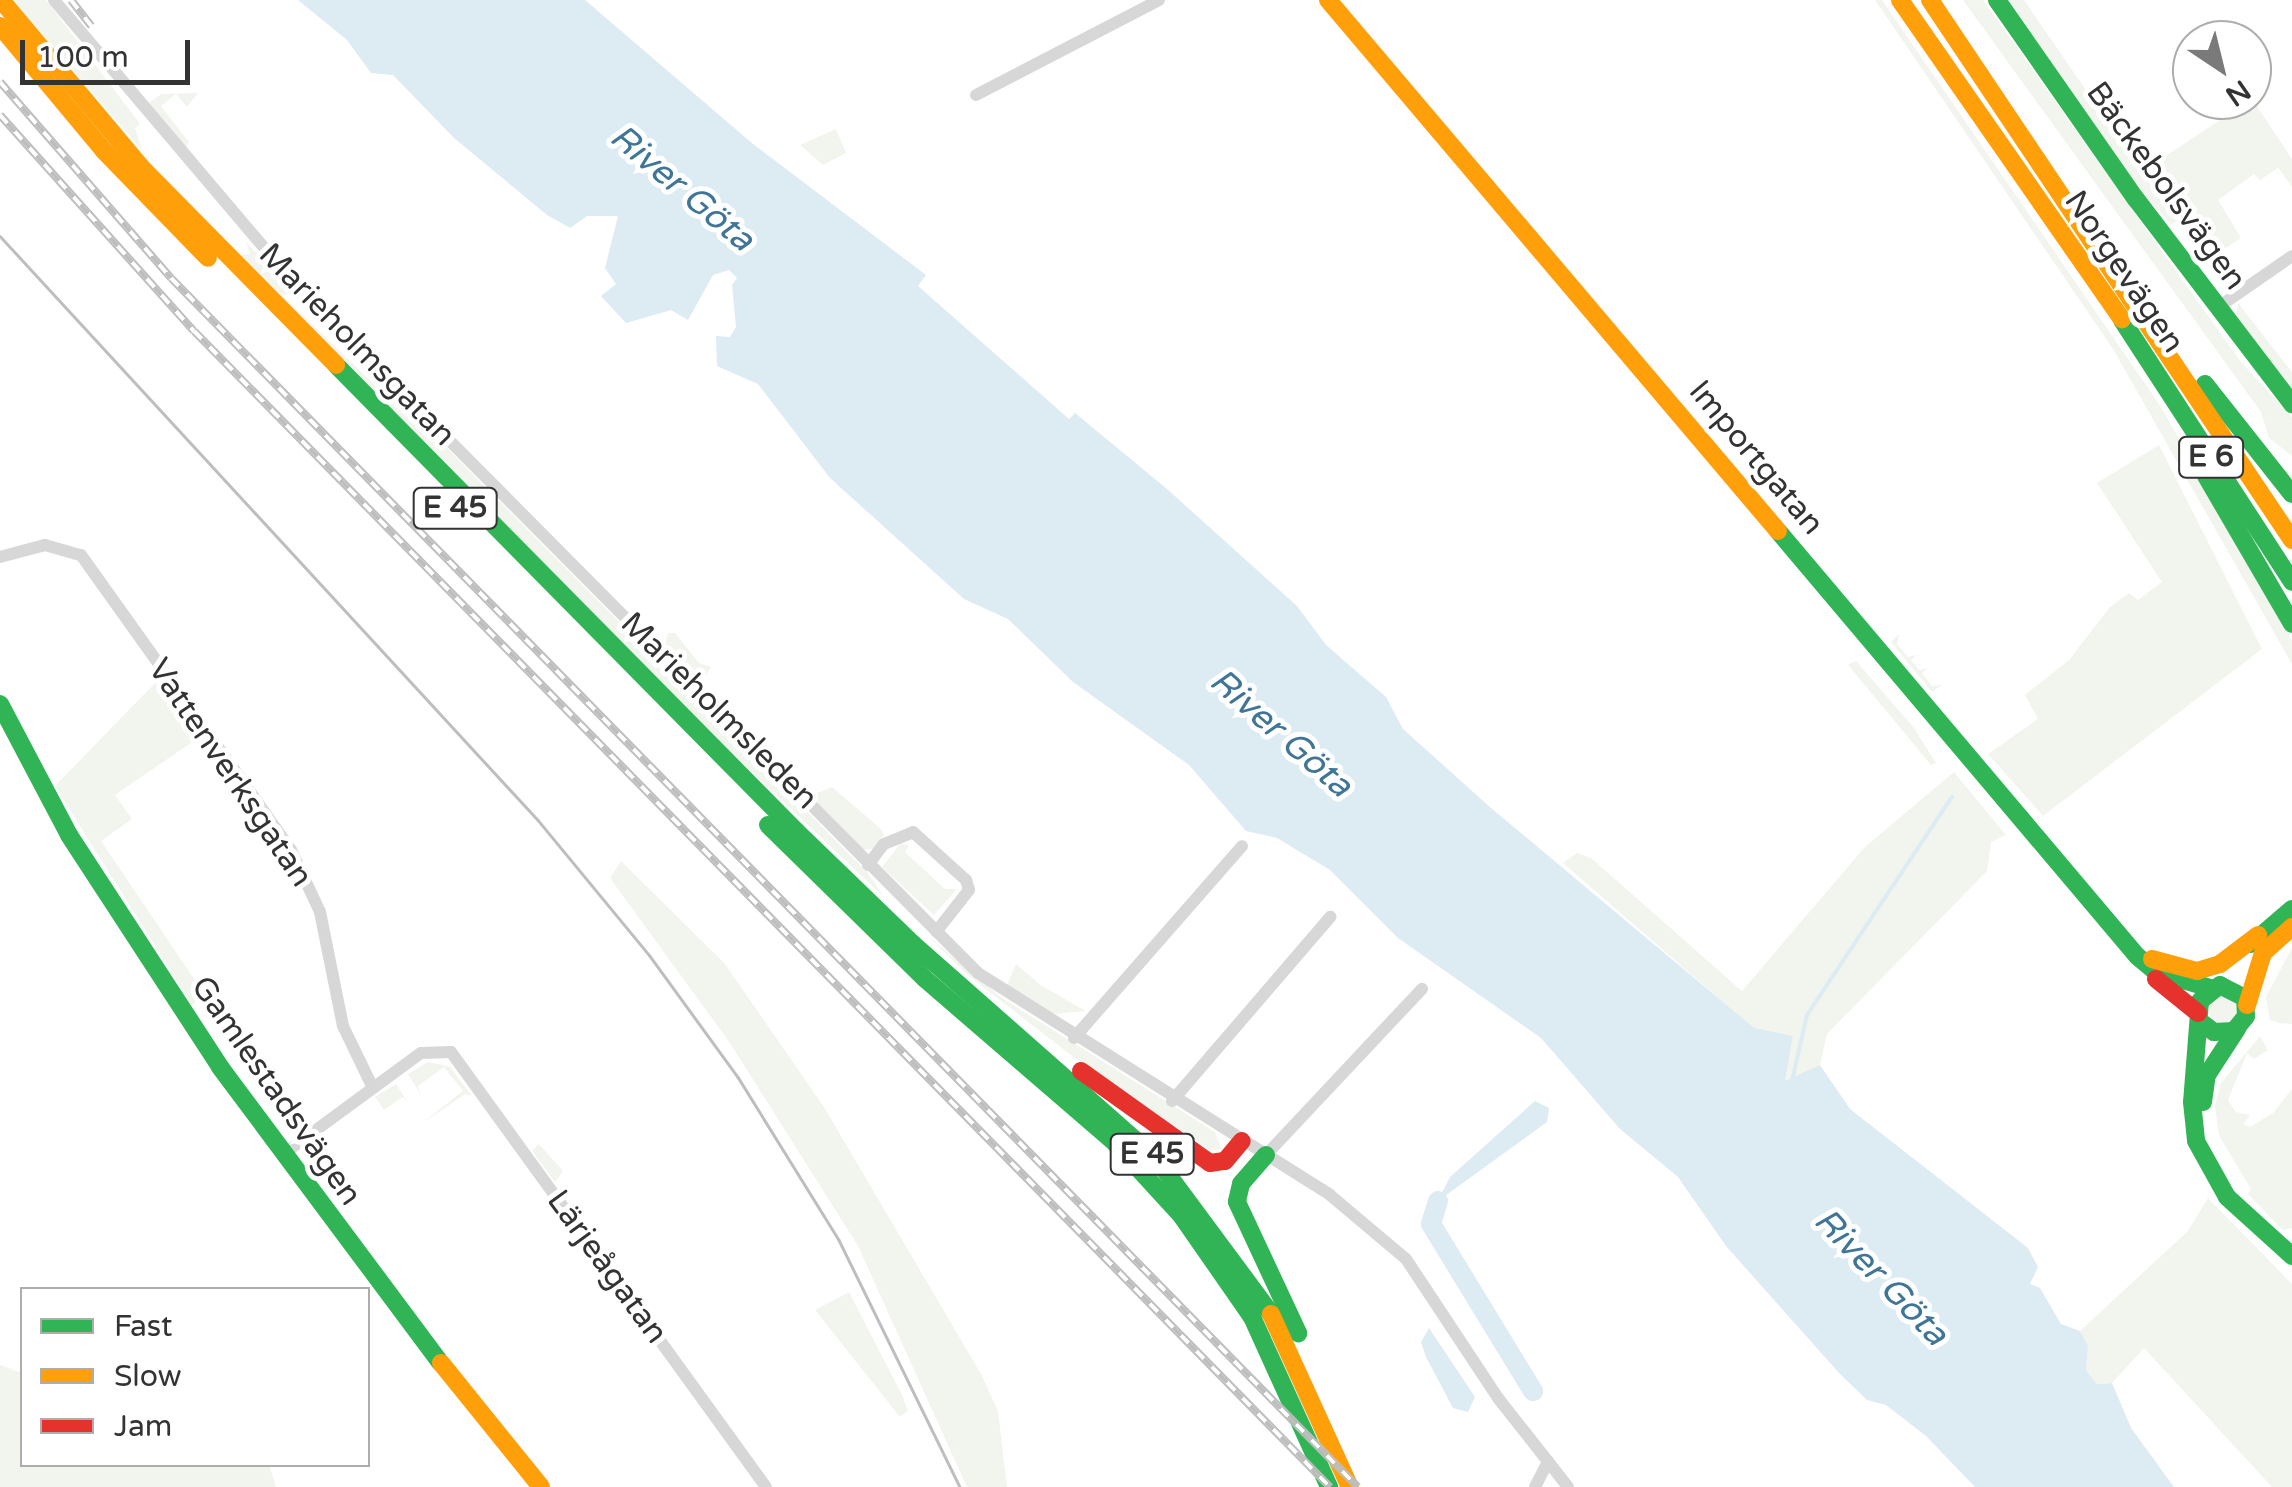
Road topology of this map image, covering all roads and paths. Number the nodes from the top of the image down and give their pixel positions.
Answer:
1 (1, 0) edge
2 (54, 0) edge
3 (1159, 0) edge
4 (1328, 0) edge
5 (1900, 0) edge
6 (1930, 0) edge
7 (1997, 0) edge
8 (0, 26) edge
9 (976, 95) dead end
10 (2292, 256) edge
11 (2217, 308) junction
12 (2115, 309) junction
13 (2179, 364) junction
14 (2292, 404) edge
15 (2292, 494) edge
16 (2292, 540) edge
17 (0, 557) edge
18 (2292, 582) edge
19 (2292, 624) edge
20 (0, 704) edge
21 (1242, 846) dead end
22 (868, 864) junction
23 (2292, 910) edge
24 (1330, 916) dead end
25 (2292, 927) edge
26 (936, 932) junction
27 (2258, 935) junction
28 (2137, 956) junction
29 (2213, 987) junction
30 (1422, 990) dead end
31 (2247, 1006) junction
32 (2200, 1018) junction
33 (1009, 1023) junction
34 (2237, 1029) junction
35 (1074, 1038) junction
36 (372, 1086) junction
37 (1172, 1101) junction
38 (1242, 1141) junction
39 (282, 1154) junction
40 (1266, 1155) junction
41 (2238, 1205) junction
42 (2292, 1256) edge
43 (1548, 1461) junction
44 (541, 1487) edge
45 (766, 1487) edge
46 (1329, 1487) edge
47 (1351, 1487) edge
48 (1535, 1487) edge
49 (1568, 1487) edge

1 - 33 main road, Marieholmsleden / E 45
2 - 22 street, Marieholmsgatan
3 - 9 street
4 - 28 main road, Importgatan
5 - 12 main road, Norgevägen / E 6
6 - 13 main road, Norgevägen / E 6
7 - 11 main road, Bäckebolsvägen
8 - 46 main road, Marieholmsleden / E 45
10 - 11 street
11 - 14 main road, Bäckebolsvägen
12 - 18 main road, Norgevägen / E 6
12 - 19 main road
13 - 15 main road
13 - 16 main road, Norgevägen / E 6
17 - 36 street, Vattenverksgatan
20 - 39 main road, Gamlestadsvägen
21 - 35 street
22 - 26 street, Marieholmsgatan
22 - 26 street
23 - 27 main road
24 - 37 street
25 - 31 main road
26 - 35 street, Marieholmsgatan
27 - 28 main road
27 - 29 main road
28 - 29 main road, Importgatan
28 - 32 main road, Importgatan
29 - 31 main road
29 - 32 main road
30 - 40 street
31 - 34 main road
32 - 34 main road
32 - 41 main road
33 - 38 main road
33 - 47 main road, Marieholmsleden / E 45
34 - 41 main road
35 - 37 street, Marieholmsgatan
36 - 39 street
36 - 45 street, Lärjeågatan
37 - 38 street, Marieholmsgatan
38 - 40 street, Marieholmsgatan
39 - 44 main road, Gamlestadsvägen
40 - 43 street, Marieholmsgatan
40 - 47 main road
41 - 42 main road
43 - 48 street
43 - 49 street, Marieholmsgatan

